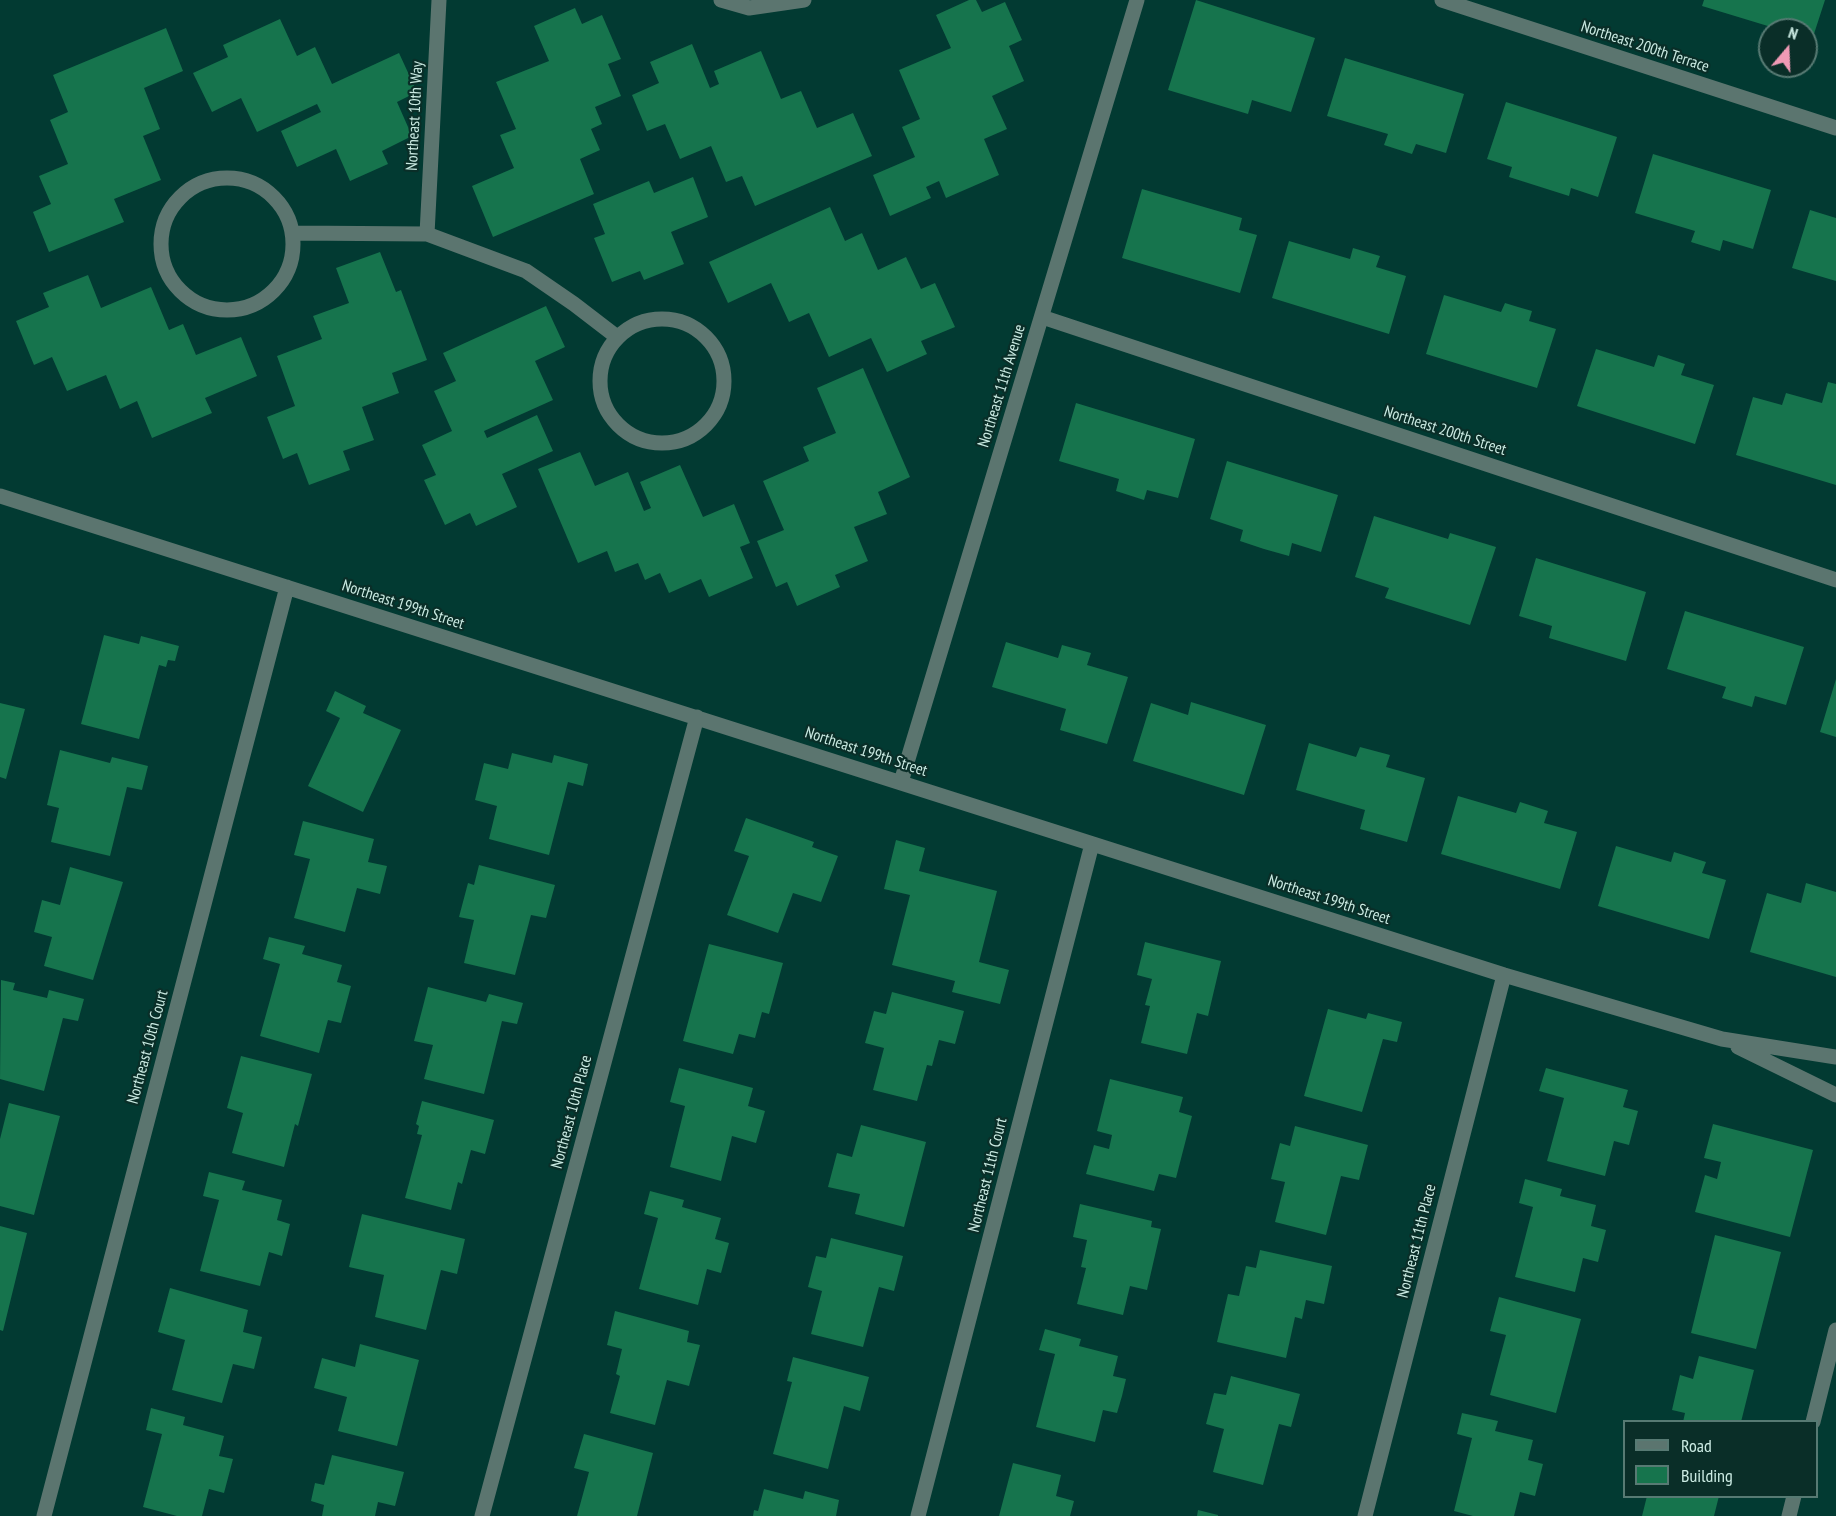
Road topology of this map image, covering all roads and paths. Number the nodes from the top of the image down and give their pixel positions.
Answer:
1 (439, 0) edge
2 (721, 0) edge
3 (804, 0) edge
4 (1137, 0) edge
5 (1442, 0) edge
6 (1836, 128) edge
7 (293, 233) junction
8 (427, 234) junction
9 (1042, 317) junction
10 (617, 337) junction
11 (0, 496) edge
12 (1836, 580) edge
13 (287, 587) junction
14 (697, 717) junction
15 (901, 782) junction
16 (1092, 843) junction
17 (1504, 975) junction
18 (1722, 1039) junction
19 (1836, 1057) edge
20 (1836, 1095) edge
21 (1836, 1330) edge
22 (1814, 1420) edge
23 (1794, 1498) edge
24 (44, 1516) edge
25 (482, 1516) edge
26 (918, 1516) edge
27 (1365, 1516) edge
28 (1789, 1516) edge

1 - 8 street, Northeast 10th Way
2 - 3 street
4 - 9 street, Northeast 11th Avenue
5 - 6 street, Northeast 200th Terrace
7 - 7 street
7 - 8 street
8 - 10 street
9 - 12 street, Northeast 200th Street
9 - 15 street, Northeast 11th Avenue
10 - 10 street
11 - 13 street, Northeast 199th Street
13 - 14 street, Northeast 199th Street
13 - 24 street, Northeast 10th Court
14 - 15 street, Northeast 199th Street
14 - 25 street, Northeast 10th Place
15 - 16 street, Northeast 199th Street
16 - 17 street, Northeast 199th Street
16 - 26 street, Northeast 11th Court
17 - 18 street, Northeast 199th Street
17 - 27 street, Northeast 11th Place
18 - 19 street, Northeast 199th Street
18 - 20 street, Northeast 199th Street
21 - 22 street
23 - 28 street

